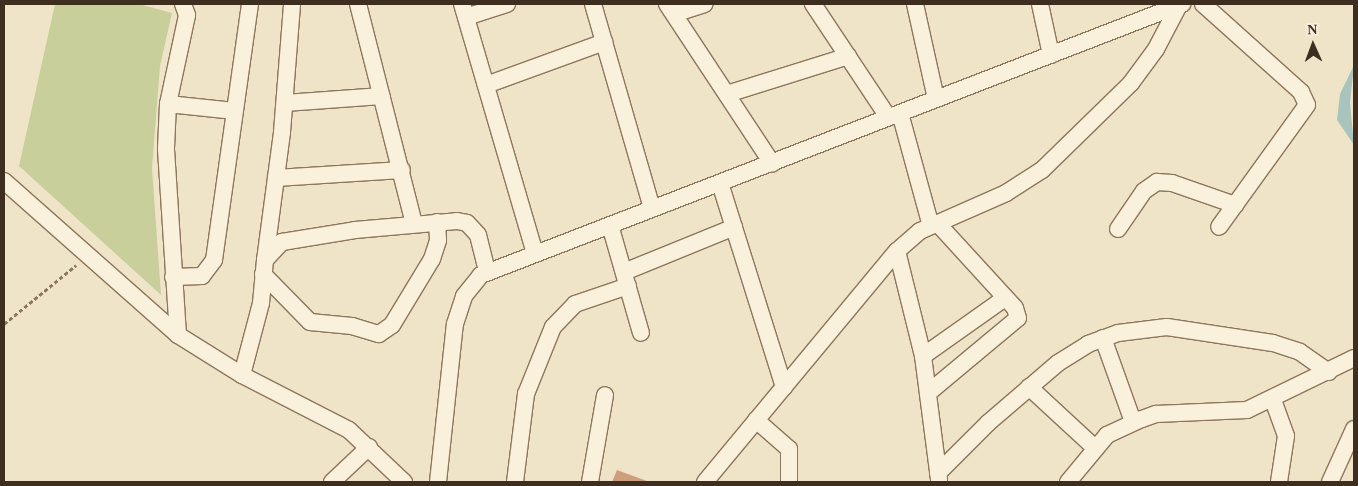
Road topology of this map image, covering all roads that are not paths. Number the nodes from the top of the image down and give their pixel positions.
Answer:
1 (250, 4) edge
2 (292, 4) edge
3 (358, 4) edge
4 (507, 4) edge
5 (593, 4) edge
6 (704, 4) edge
7 (813, 4) edge
8 (916, 4) edge
9 (1040, 4) edge
10 (1181, 4) edge
11 (1203, 4) edge
12 (186, 7) edge
13 (1160, 8) edge
14 (670, 9) edge
15 (464, 10) edge
16 (604, 42) junction
17 (1051, 55) junction
18 (848, 56) junction
19 (486, 85) junction
20 (727, 94) junction
21 (382, 96) junction
22 (936, 99) junction
23 (285, 103) junction
24 (168, 104) junction
25 (234, 111) junction
26 (894, 115) junction
27 (772, 162) junction
28 (402, 170) junction
29 (276, 178) junction
30 (4, 181) edge
31 (720, 183) junction
32 (1235, 205) junction
33 (652, 209) junction
34 (437, 222) junction
35 (414, 224) junction
36 (934, 225) junction
37 (610, 226) junction
38 (734, 227) junction
39 (1219, 227) dead end
40 (1118, 229) dead end
41 (896, 251) junction
42 (535, 253) junction
43 (264, 267) junction
44 (488, 271) junction
45 (173, 277) junction
46 (626, 279) junction
47 (1005, 298) junction
48 (641, 333) dead end
49 (178, 335) junction
50 (1103, 338) junction
51 (923, 356) junction
52 (1352, 364) edge
53 (1329, 372) junction
54 (242, 374) junction
55 (784, 387) junction
56 (1029, 387) junction
57 (928, 392) junction
58 (605, 394) dead end
59 (1273, 400) junction
60 (756, 420) junction
61 (1133, 422) junction
62 (1354, 429) edge
63 (369, 448) junction
64 (1095, 448) junction
65 (939, 478) edge
66 (396, 480) edge
67 (1071, 481) edge
68 (332, 482) edge
69 (438, 482) edge
70 (515, 482) edge
71 (590, 482) edge
72 (704, 482) edge
73 (789, 482) edge
74 (1279, 482) edge
75 (1330, 482) edge

1 - 25 street
2 - 23 street
3 - 21 street
4 - 15 street
5 - 16 street
6 - 14 street
7 - 18 street
8 - 22 street
9 - 17 street
10 - 13 street
10 - 36 street
11 - 32 street
12 - 24 street
13 - 17 street
14 - 20 street
15 - 19 street
16 - 19 street
16 - 33 street
17 - 22 street
18 - 20 street
18 - 26 street
19 - 42 street
20 - 27 street
21 - 23 street
21 - 28 street
22 - 26 street
23 - 29 street
24 - 25 street
24 - 45 street
25 - 45 street
26 - 27 street
26 - 36 street
27 - 31 street
28 - 29 street
28 - 35 street
29 - 43 street
30 - 49 street
31 - 33 street
31 - 38 street
32 - 39 street
32 - 40 street
33 - 37 street
34 - 35 street
34 - 43 street
34 - 44 street
35 - 43 street
36 - 41 street
36 - 47 street
37 - 42 street
37 - 46 street
38 - 46 street
38 - 55 street
41 - 51 street
41 - 55 street
42 - 44 street
43 - 54 street
44 - 69 street
45 - 49 street
46 - 48 street
46 - 70 street
47 - 51 street
47 - 57 street
49 - 54 street
50 - 53 street
50 - 56 street
50 - 61 street
51 - 57 street
52 - 53 street
53 - 59 street
54 - 63 street
55 - 60 street
56 - 64 street
56 - 65 street
57 - 65 street
58 - 71 street
59 - 61 street
59 - 74 street
60 - 72 street
60 - 73 street
61 - 64 street
62 - 75 street
63 - 66 street
63 - 68 street
64 - 67 street

